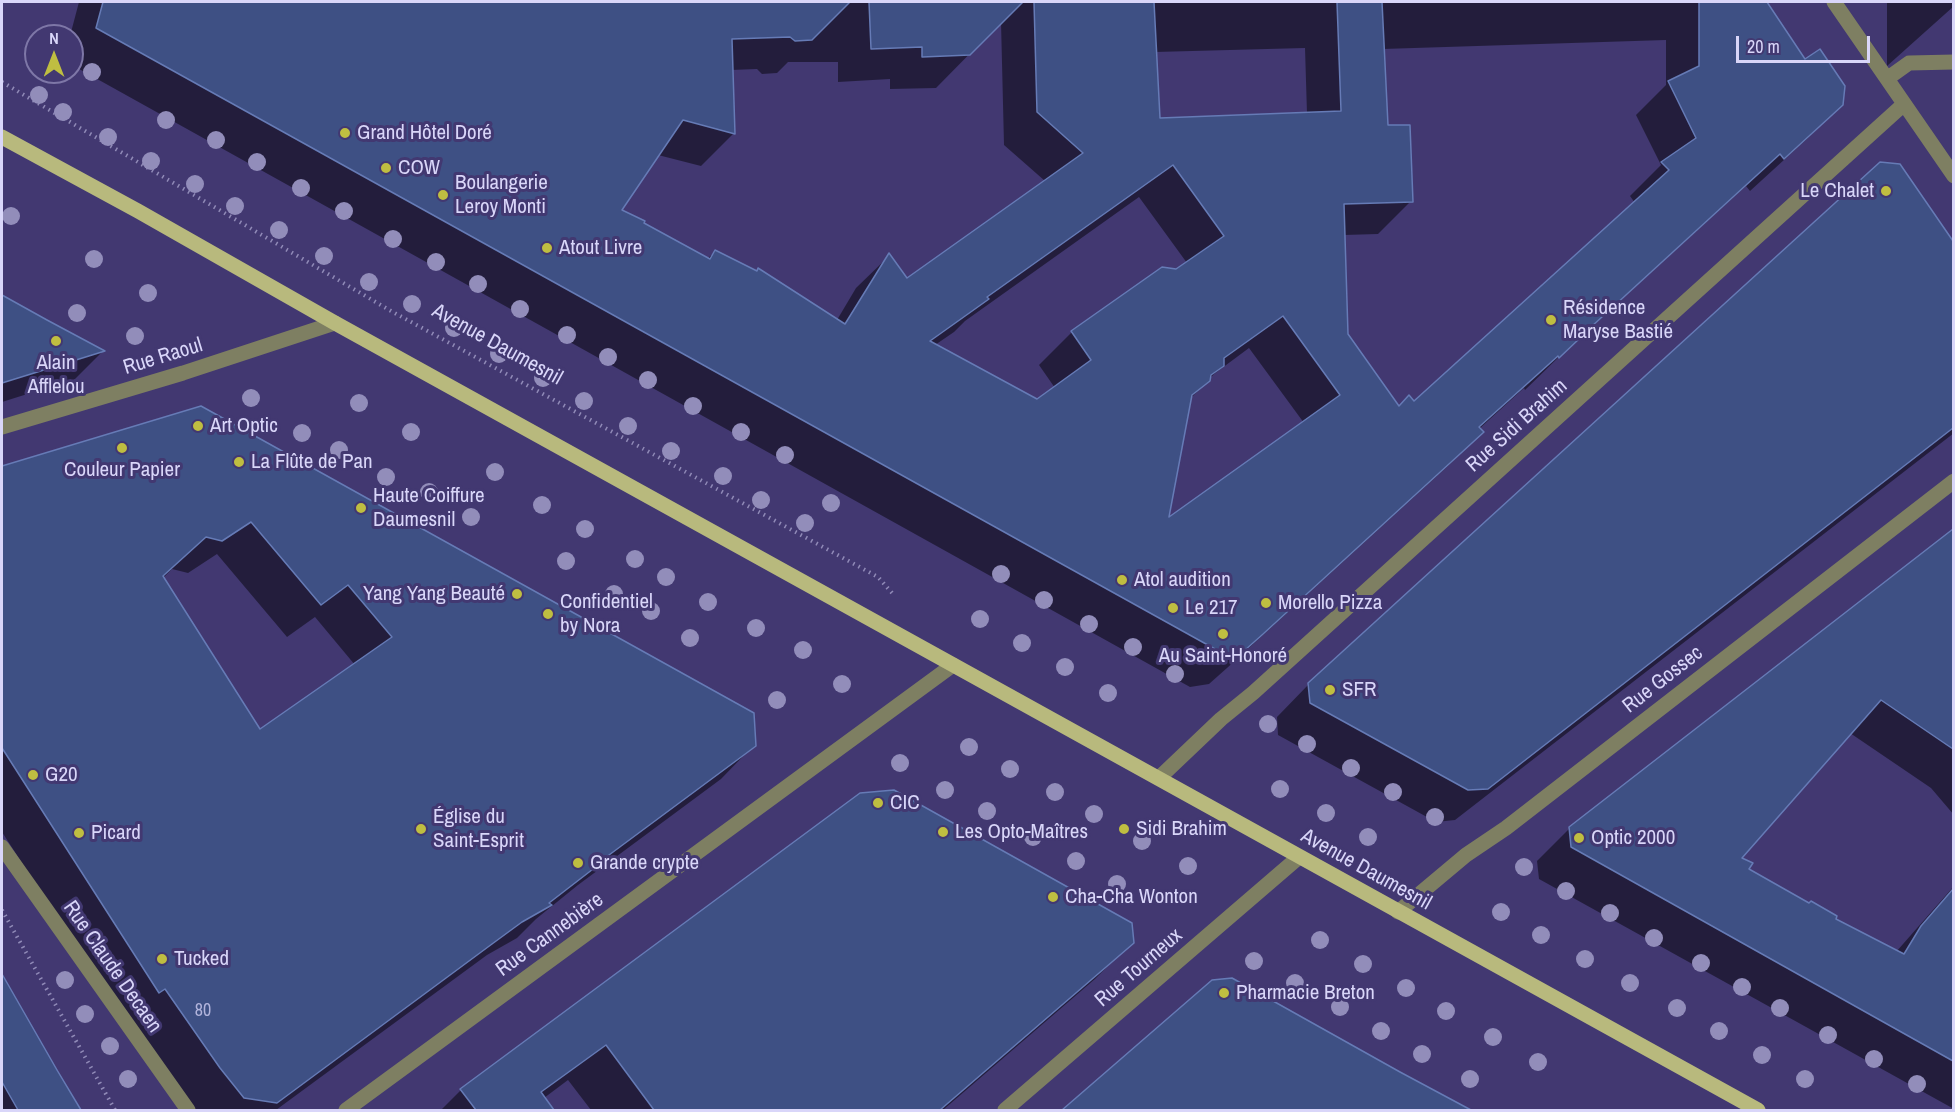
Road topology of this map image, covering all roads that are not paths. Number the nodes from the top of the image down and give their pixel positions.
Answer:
1 (1834, 2) edge
2 (1953, 62) edge
3 (1887, 78) junction
4 (1904, 104) junction
5 (2, 137) edge
6 (1953, 176) edge
7 (335, 323) junction
8 (2, 427) edge
9 (1953, 481) edge
10 (953, 665) junction
11 (1159, 778) junction
12 (2, 847) edge
13 (1299, 857) junction
14 (1398, 912) junction
15 (188, 1110) edge
16 (346, 1110) edge
17 (1005, 1110) edge
18 (1758, 1110) edge

1 - 3 street
2 - 3 street
3 - 4 street
4 - 6 street
4 - 11 street, Rue Sidi Brahim
5 - 7 main road, Avenue Daumesnil
7 - 8 street, Rue Raoul
7 - 10 main road, Avenue Daumesnil
9 - 14 street, Rue Gossec
10 - 11 main road, Avenue Daumesnil
10 - 16 street, Rue Cannebière
11 - 13 main road, Avenue Daumesnil
12 - 15 street, Rue Claude Decaen
13 - 14 main road, Avenue Daumesnil
13 - 17 street, Rue Tourneux
14 - 18 main road, Avenue Daumesnil

